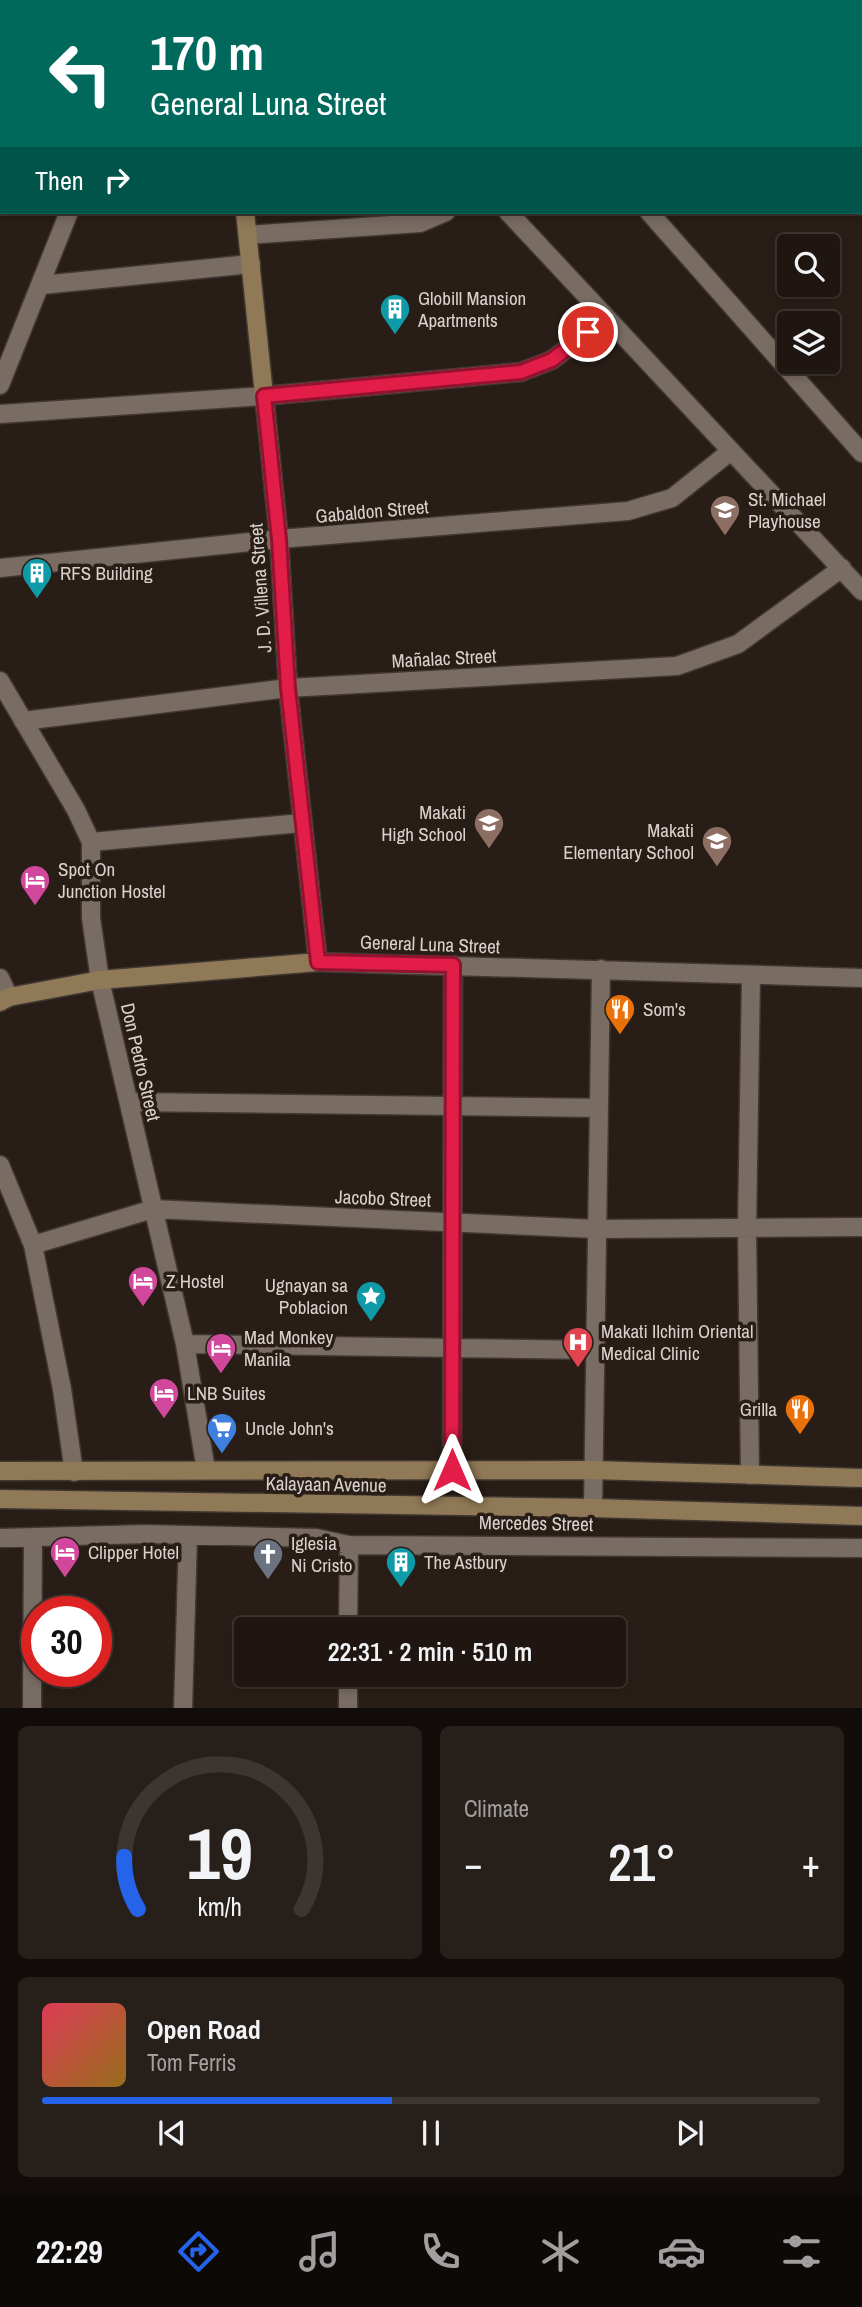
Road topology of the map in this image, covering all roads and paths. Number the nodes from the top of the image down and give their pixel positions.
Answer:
1 (68, 214) edge
2 (245, 214) edge
3 (441, 214) edge
4 (510, 214) edge
5 (651, 214) edge
6 (248, 235) junction
7 (251, 264) junction
8 (42, 285) junction
9 (606, 319) junction
10 (0, 385) edge
11 (264, 396) junction
12 (0, 414) edge
13 (731, 452) junction
14 (862, 453) edge
15 (279, 539) junction
16 (0, 568) edge
17 (842, 568) junction
18 (862, 591) edge
19 (0, 681) edge
20 (288, 688) junction
21 (23, 721) junction
22 (302, 823) junction
23 (91, 842) junction
24 (318, 962) junction
25 (453, 965) junction
26 (601, 969) junction
27 (751, 976) junction
28 (0, 978) edge
29 (862, 978) edge
30 (100, 980) junction
31 (4, 1000) edge
32 (128, 1102) junction
33 (453, 1104) junction
34 (599, 1108) junction
35 (0, 1165) edge
36 (153, 1209) junction
37 (453, 1222) junction
38 (862, 1227) edge
39 (747, 1228) junction
40 (597, 1229) junction
41 (33, 1245) junction
42 (185, 1344) junction
43 (453, 1349) junction
44 (595, 1350) junction
45 (206, 1470) junction
46 (452, 1470) junction
47 (0, 1471) edge
48 (592, 1471) junction
49 (74, 1472) junction
50 (750, 1475) junction
51 (862, 1478) edge
52 (0, 1499) edge
53 (593, 1508) junction
54 (862, 1516) edge
55 (188, 1535) junction
56 (33, 1537) junction
57 (0, 1538) edge
58 (349, 1545) junction
59 (862, 1548) edge
60 (348, 1617) edge
61 (348, 1687) edge
62 (32, 1708) edge
63 (183, 1708) edge
64 (348, 1708) edge

1 - 8 street
2 - 6 main road, J. D. Villena Street
3 - 6 street
4 - 9 street
5 - 14 street
6 - 7 main road, J. D. Villena Street
7 - 8 street
7 - 11 main road, J. D. Villena Street
8 - 10 street
9 - 11 street
9 - 13 street
11 - 12 street
11 - 15 main road, J. D. Villena Street
13 - 15 street, Gabaldon Street
13 - 17 street
15 - 16 street, Gabaldon Street
15 - 20 main road, J. D. Villena Street
17 - 18 street
17 - 20 street, Mañalac Street
19 - 21 street, Don Pedro Street
20 - 21 street, Mañalac Street
20 - 22 main road, J. D. Villena Street
21 - 23 street, Don Pedro Street
22 - 23 street
22 - 24 main road, J. D. Villena Street
23 - 30 street, Don Pedro Street
24 - 25 street, General Luna Street
24 - 30 main road, General Luna Street
25 - 26 street, General Luna Street
25 - 33 street
26 - 27 street, General Luna Street
26 - 34 street
27 - 29 street, General Luna Street
27 - 39 street
28 - 31 street
30 - 31 main road, General Luna Street
30 - 32 street, Don Pedro Street
32 - 33 street
32 - 36 street, Don Pedro Street
33 - 34 street
33 - 37 street
34 - 40 street
35 - 41 street
36 - 37 street, Jacobo Street
36 - 41 street, Jacobo Street
36 - 42 street, Don Pedro Street
37 - 40 street, Jacobo Street
37 - 43 street
38 - 39 street, Jacobo Street
39 - 40 street, Jacobo Street
39 - 50 street
40 - 44 street
41 - 49 street
42 - 43 street
42 - 45 street, Don Pedro Street
43 - 44 street
43 - 46 street
44 - 48 street
45 - 46 main road, Kalayaan Avenue
45 - 49 main road, Kalayaan Avenue
46 - 48 main road, Kalayaan Avenue
47 - 49 main road, Kalayaan Avenue
48 - 50 main road, Kalayaan Avenue
48 - 53 street
50 - 51 main road, Kalayaan Avenue
52 - 53 main road, Kalayaan Avenue
53 - 54 main road, Kalayaan Avenue
55 - 56 street, Mercedes Street
55 - 58 street, Mercedes Street
55 - 63 street
56 - 57 street, Mercedes Street
56 - 62 street
58 - 59 street, Mercedes Street
58 - 60 street
61 - 64 street

